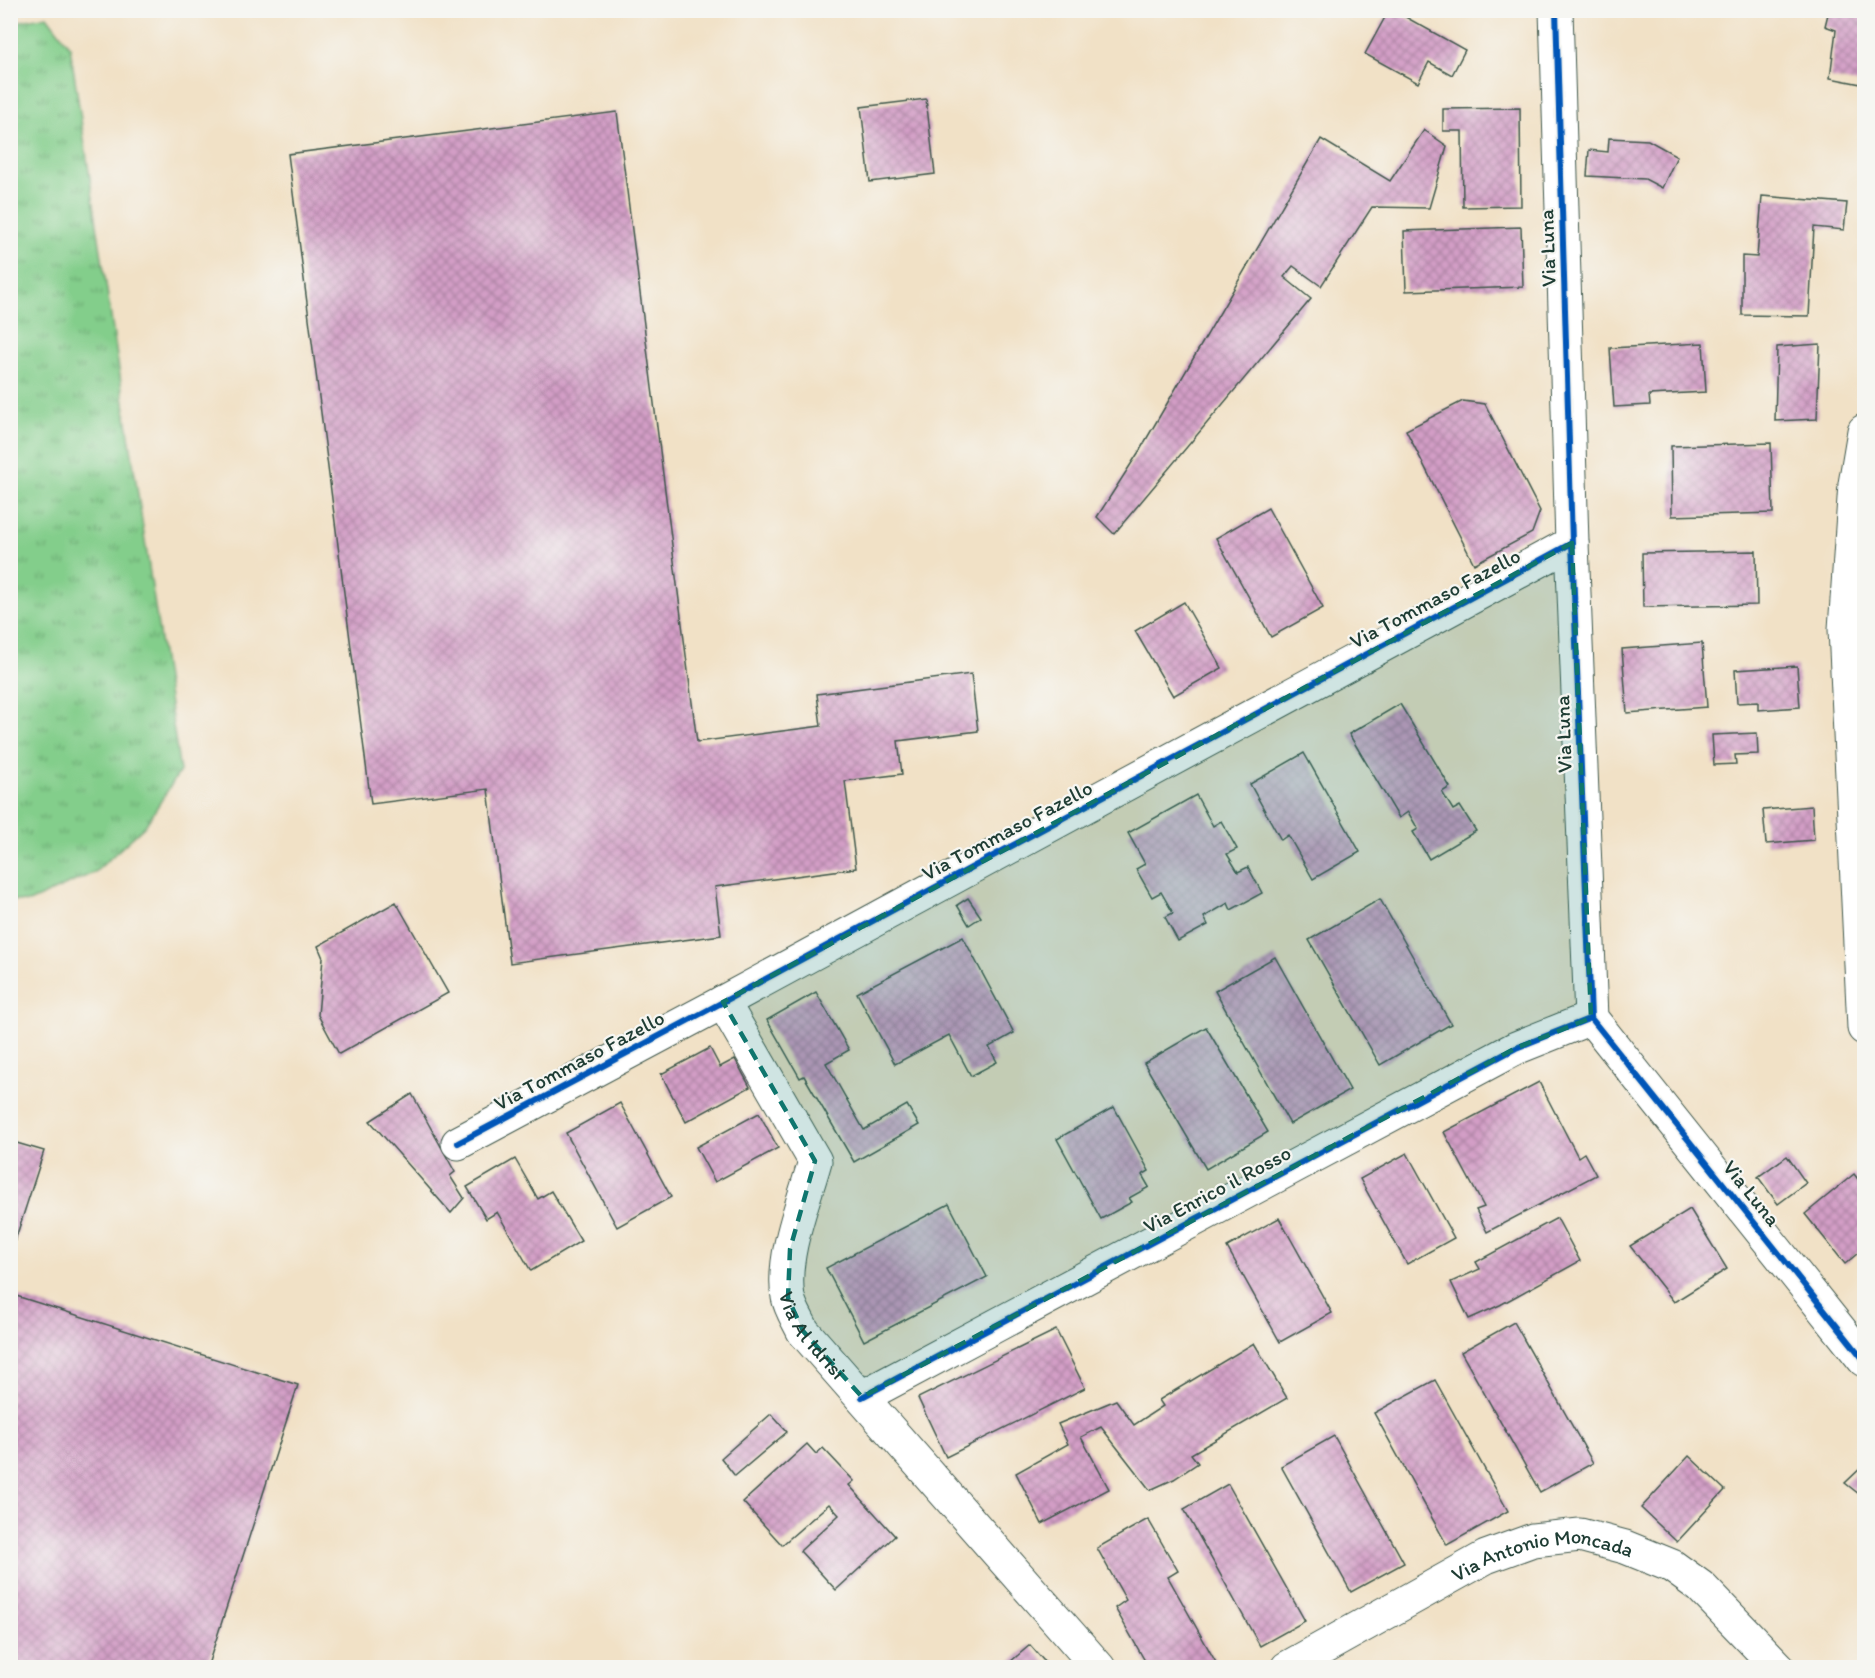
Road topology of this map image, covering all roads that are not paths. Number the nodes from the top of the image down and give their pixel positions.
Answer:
1 (1557, 10) edge
2 (1864, 431) edge
3 (1572, 543) junction
4 (723, 1002) junction
5 (1591, 1018) junction
6 (1864, 1028) edge
7 (458, 1143) dead end
8 (1864, 1360) edge
9 (862, 1397) junction
10 (1099, 1668) edge
11 (1287, 1668) edge
12 (1779, 1668) edge

1 - 3 street, Via Luna
2 - 6 street
3 - 4 street, Via Tommaso Fazello
3 - 5 street, Via Luna
4 - 7 street, Via Tommaso Fazello
4 - 9 street, Via Al Idrisi
5 - 8 street, Via Luna
5 - 9 street, Via Enrico il Rosso
9 - 10 street, Via Al Idrisi
11 - 12 street, Via Antonio Moncada

